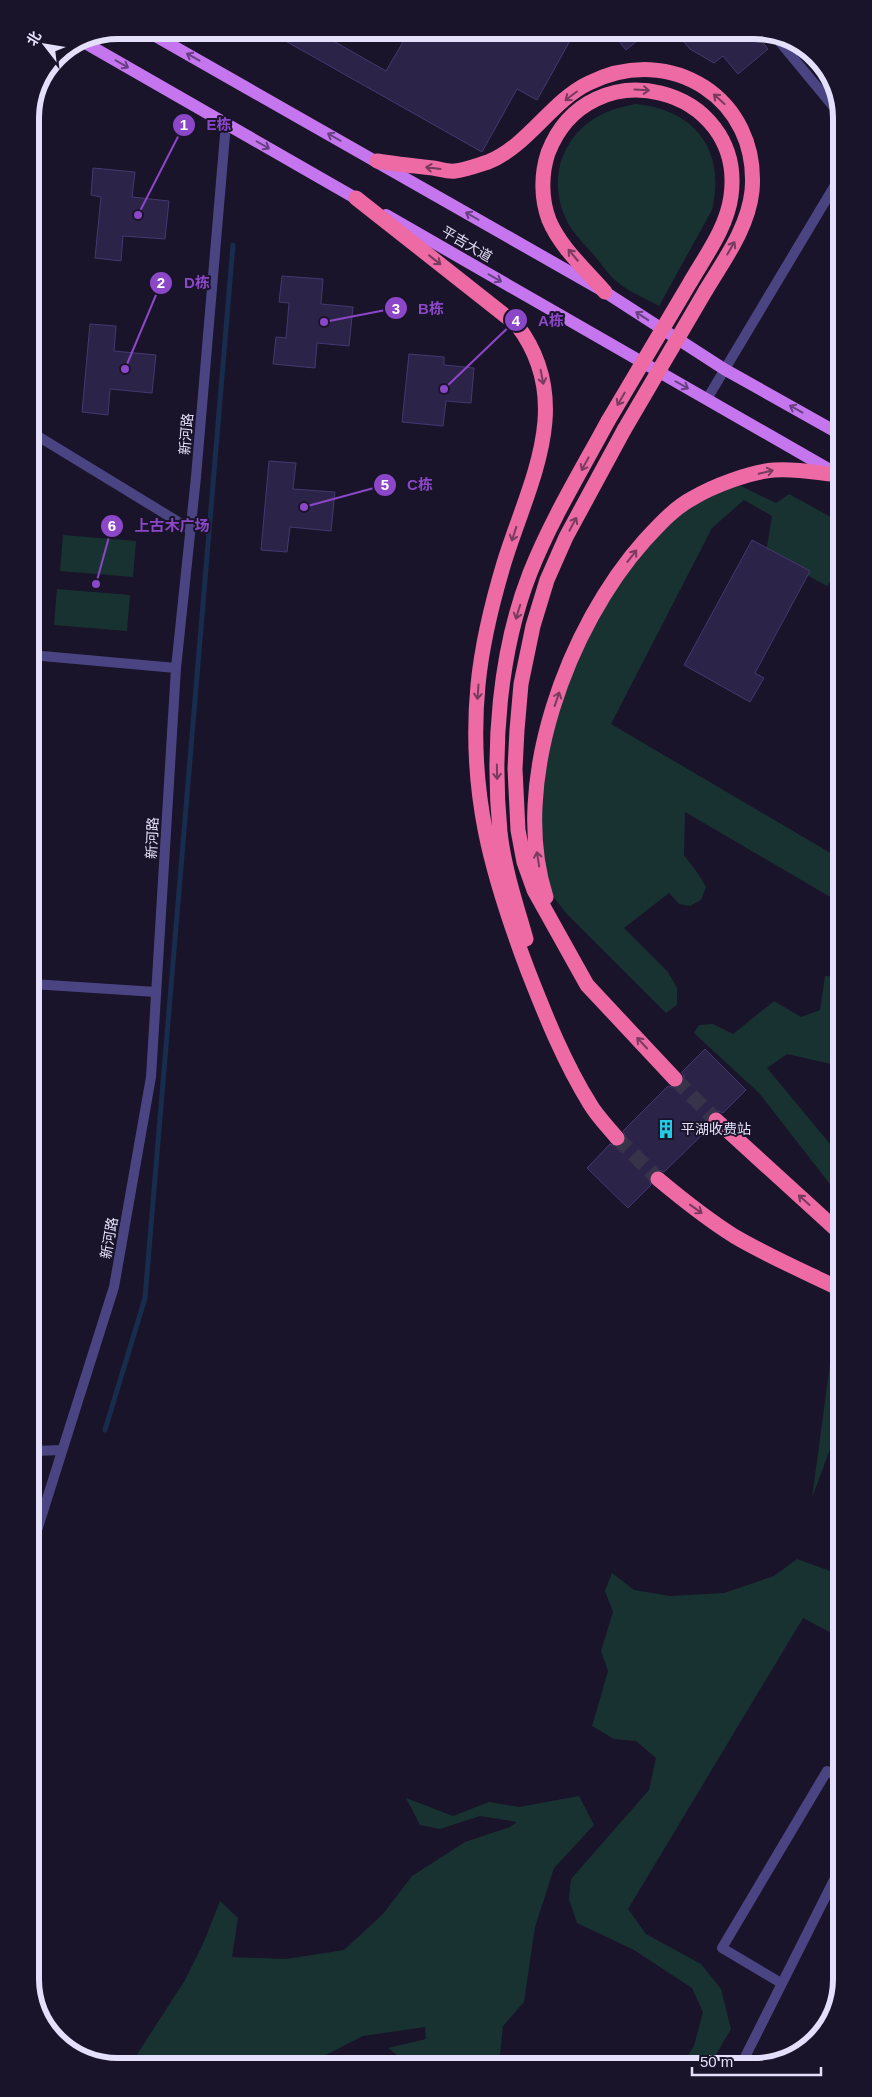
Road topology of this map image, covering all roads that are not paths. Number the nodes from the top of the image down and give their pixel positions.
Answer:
1 (161, 39) edge
2 (782, 44) edge
3 (88, 45) edge
4 (832, 104) edge
5 (226, 123) junction
6 (376, 161) junction
7 (833, 188) edge
8 (356, 198) junction
9 (604, 292) junction
10 (724, 369) junction
11 (707, 399) junction
12 (833, 430) edge
13 (39, 437) edge
14 (833, 472) edge
15 (833, 475) edge
16 (190, 529) junction
17 (39, 656) edge
18 (176, 668) junction
19 (39, 984) edge
20 (587, 985) junction
21 (156, 992) junction
22 (548, 1022) junction
23 (675, 1079) tunnel mouth
24 (716, 1120) tunnel mouth
25 (617, 1138) tunnel mouth
26 (658, 1179) tunnel mouth
27 (833, 1227) edge
28 (833, 1286) edge
29 (62, 1450) junction
30 (39, 1451) edge
31 (39, 1524) edge
32 (833, 1775) edge
33 (833, 1882) edge
34 (781, 1983) junction
35 (744, 2058) edge

6 -> 1 main road, 平吉大道
2 - 4 street
3 -> 5 main road, 平吉大道
5 -> 8 main road, 平吉大道
5 - 16 street, 新河路
9 -> 6 main road, 平吉大道
20 -> 6 highway, bridge
7 - 10 street
8 -> 11 main road, 平吉大道
8 -> 22 highway
10 -> 9 main road, 平吉大道
9 -> 22 highway, bridge
10 - 11 street
12 -> 10 main road, 平吉大道
11 - 14 main road, 平吉大道
13 - 16 street
20 -> 15 highway
16 - 18 street, 新河路
17 - 18 street
18 - 21 street, 新河路
19 - 21 street
23 -> 20 highway
21 - 29 street, 新河路
22 - 25 highway
27 -> 24 highway
26 -> 28 highway
29 - 30 street
29 - 31 street, 新河路
32 - 34 street
33 - 34 street
34 - 35 street

